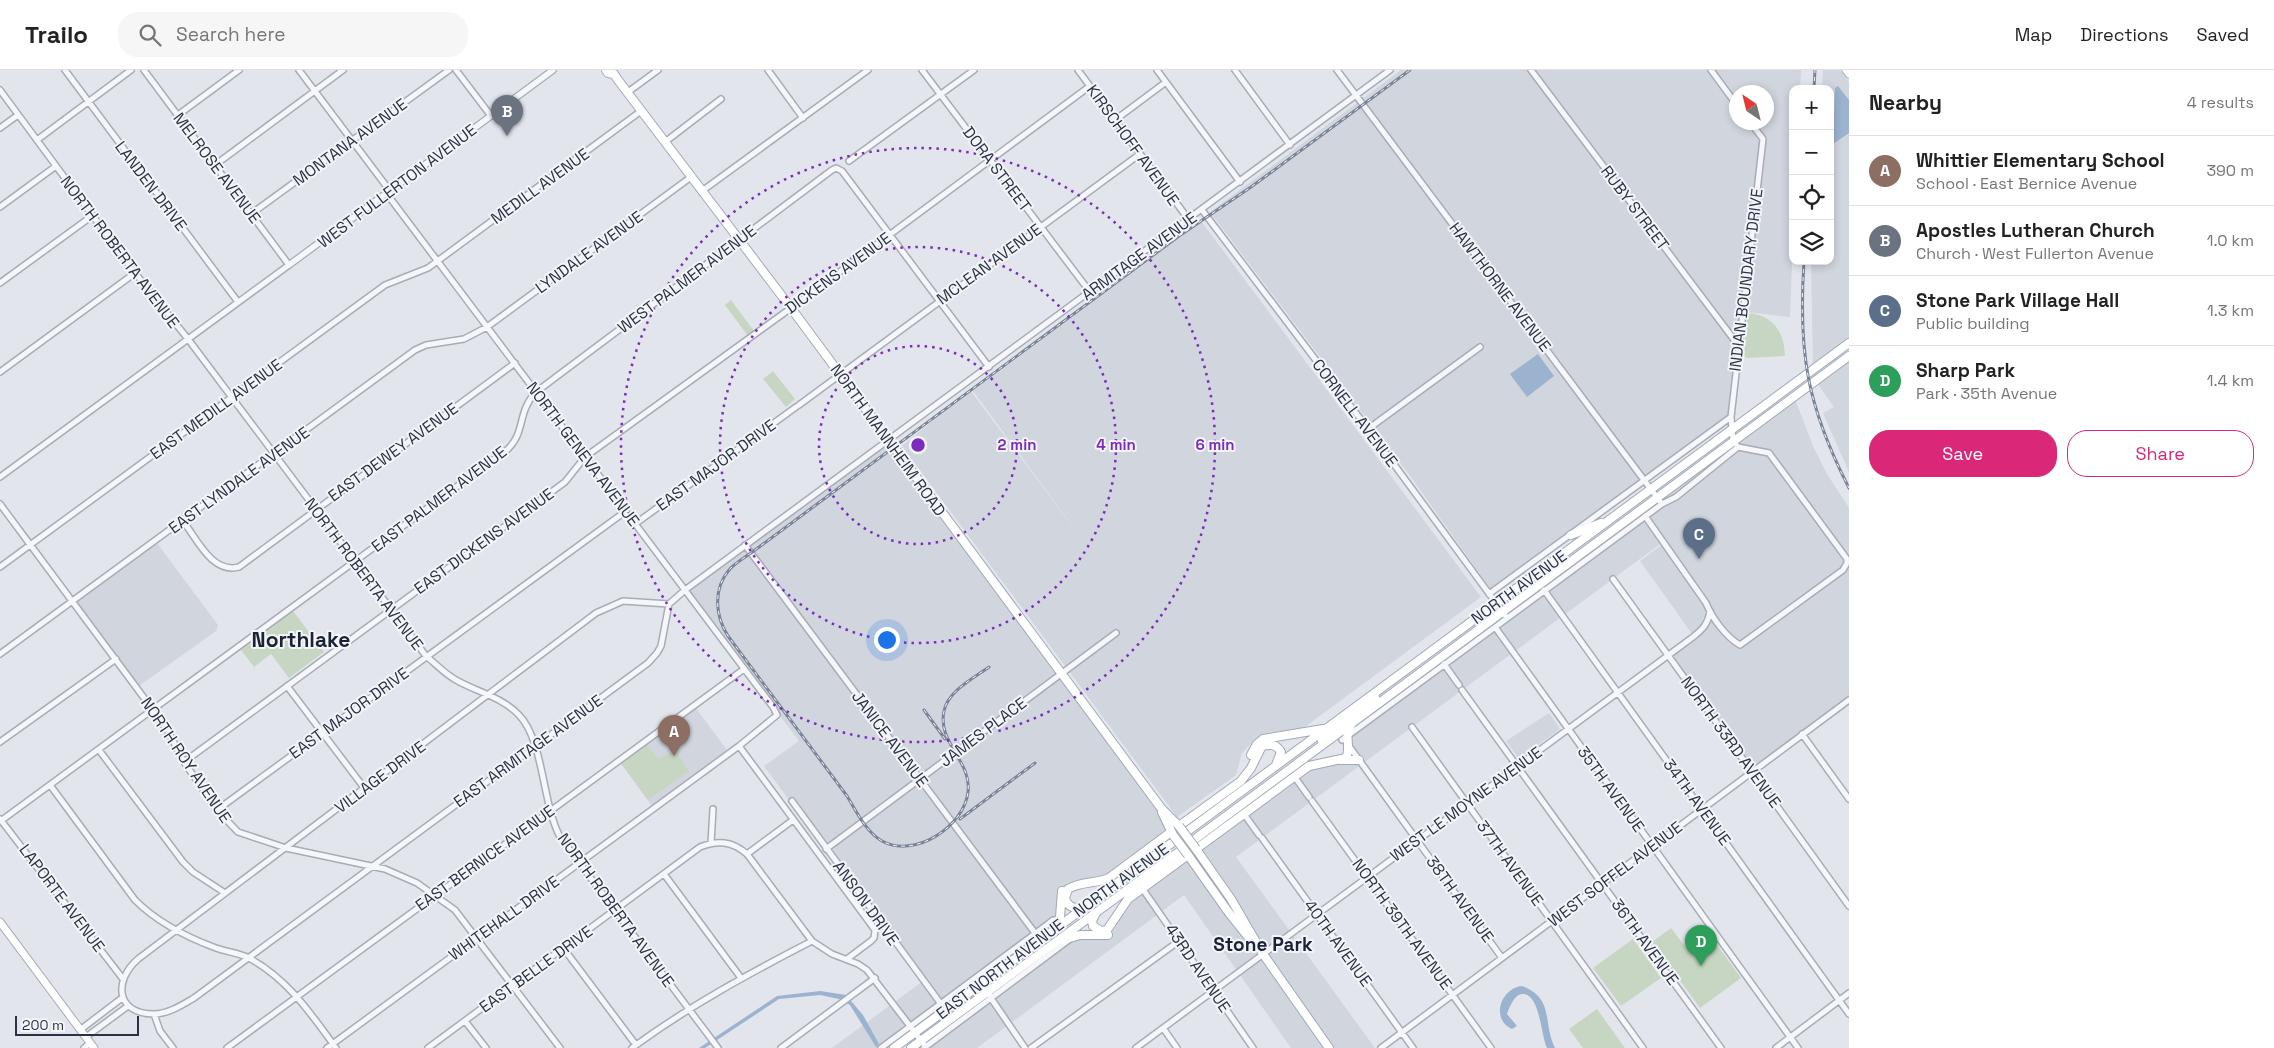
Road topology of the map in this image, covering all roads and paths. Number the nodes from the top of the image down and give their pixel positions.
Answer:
1 (65, 70) edge
2 (131, 70) edge
3 (144, 70) edge
4 (239, 70) edge
5 (299, 70) edge
6 (343, 70) edge
7 (449, 70) edge
8 (456, 70) edge
9 (553, 70) edge
10 (606, 70) edge
11 (658, 70) edge
12 (768, 70) edge
13 (868, 70) edge
14 (922, 70) edge
15 (974, 70) edge
16 (1078, 70) edge
17 (1157, 70) edge
18 (1235, 70) edge
19 (1337, 70) edge
20 (1390, 70) edge
21 (1531, 70) edge
22 (1711, 70) edge
23 (1846, 70) edge
24 (614, 72) edge
25 (1849, 74) edge
26 (1166, 82) junction
27 (1090, 86) junction
28 (0, 90) edge
29 (315, 91) junction
30 (628, 92) junction
31 (1729, 94) edge
32 (940, 95) junction
33 (1356, 95) junction
34 (721, 99) dead end
35 (88, 102) junction
36 (642, 111) junction
37 (18, 114) junction
38 (178, 115) junction
39 (492, 116) junction
40 (803, 118) junction
41 (1115, 120) junction
42 (0, 128) edge
43 (1756, 130) edge
44 (37, 140) junction
45 (352, 140) junction
46 (665, 142) junction
47 (1290, 144) junction
48 (1140, 154) junction
49 (990, 160) junction
50 (849, 162) dead end
51 (214, 165) junction
52 (56, 166) junction
53 (691, 177) junction
54 (1240, 182) junction
55 (702, 191) junction
56 (389, 192) junction
57 (0, 206) edge
58 (1202, 210) junction
59 (251, 214) junction
60 (92, 216) junction
61 (1189, 220) junction
62 (1040, 227) junction
63 (890, 234) junction
64 (739, 240) junction
65 (438, 261) junction
66 (289, 265) junction
67 (135, 273) junction
68 (0, 283) edge
69 (1090, 292) junction
70 (940, 301) junction
71 (238, 302) junction
72 (791, 308) junction
73 (487, 326) junction
74 (188, 339) junction
75 (1849, 343) edge
76 (1738, 346) junction
77 (1480, 347) dead end
78 (1849, 356) edge
79 (514, 363) junction
80 (989, 367) junction
81 (0, 372) edge
82 (840, 375) junction
83 (536, 392) junction
84 (231, 398) junction
85 (1731, 417) junction
86 (1368, 429) junction
87 (1732, 430) junction
88 (888, 441) junction
89 (1736, 444) junction
90 (274, 456) junction
91 (585, 457) junction
92 (0, 477) edge
93 (1644, 481) junction
94 (1651, 490) junction
95 (1659, 501) junction
96 (0, 504) edge
97 (316, 509) junction
98 (626, 511) junction
99 (1616, 515) junction
100 (1645, 516) junction
101 (183, 520) junction
102 (635, 524) junction
103 (1620, 525) junction
104 (1571, 535) junction
105 (1620, 535) junction
106 (30, 545) junction
107 (745, 545) junction
108 (1581, 554) junction
109 (1596, 555) junction
110 (355, 562) junction
111 (0, 567) edge
112 (1613, 579) dead end
113 (685, 590) junction
114 (1544, 590) junction
115 (1489, 594) junction
116 (72, 602) junction
117 (1496, 603) junction
118 (669, 604) junction
119 (390, 610) junction
120 (1710, 611) junction
121 (1505, 615) junction
122 (1494, 627) junction
123 (1116, 633) dead end
124 (0, 654) edge
125 (1668, 655) junction
126 (426, 656) junction
127 (116, 659) junction
128 (1444, 664) junction
129 (744, 669) junction
130 (1062, 673) junction
131 (287, 686) junction
132 (1380, 689) junction
133 (1618, 693) junction
134 (488, 695) junction
135 (1849, 700) edge
136 (153, 710) junction
137 (777, 715) joint
138 (1352, 724) junction
139 (1329, 727) junction
140 (1412, 727) dead end
141 (1568, 729) junction
142 (323, 733) junction
143 (1802, 734) junction
144 (1345, 740) junction
145 (0, 742) edge
146 (1328, 742) junction
147 (534, 746) junction
148 (739, 746) junction
149 (99, 750) junction
150 (1309, 756) junction
151 (1339, 760) junction
152 (1359, 760) junction
153 (184, 762) junction
154 (1276, 766) junction
155 (1519, 766) junction
156 (1752, 772) junction
157 (1294, 776) junction
158 (920, 779) junction
159 (1241, 781) junction
160 (50, 785) junction
161 (364, 789) junction
162 (1849, 799) edge
163 (792, 801) dead end
164 (1467, 804) junction
165 (1161, 808) junction
166 (713, 809) dead end
167 (217, 810) junction
168 (550, 810) junction
169 (1702, 810) junction
170 (1244, 814) junction
171 (1, 819) edge
172 (793, 820) junction
173 (1179, 826) junction
174 (1189, 830) dead end
175 (1171, 832) junction
176 (1195, 839) dead end
177 (1417, 840) junction
178 (1174, 842) dead end
179 (711, 843) junction
180 (1652, 846) junction
181 (286, 848) junction
182 (826, 849) junction
183 (1196, 849) junction
184 (1180, 850) dead end
185 (747, 854) junction
186 (1188, 855) junction
187 (579, 862) junction
188 (372, 866) junction
189 (1116, 873) junction
190 (664, 874) junction
191 (1368, 877) junction
192 (1603, 883) junction
193 (1142, 888) junction
194 (225, 893) junction
195 (435, 894) junction
196 (1124, 903) junction
197 (1106, 904) joint
198 (1086, 906) junction
199 (1849, 906) edge
200 (615, 910) junction
201 (1097, 912) junction
202 (1317, 914) junction
203 (1069, 919) junction
204 (1059, 921) junction
205 (1552, 921) junction
206 (0, 922) edge
207 (1075, 927) junction
208 (176, 930) junction
209 (1051, 932) junction
210 (1035, 933) junction
211 (1071, 937) junction
212 (477, 938) junction
213 (1179, 940) junction
214 (812, 941) junction
215 (1054, 943) junction
216 (564, 949) junction
217 (1263, 954) junction
218 (248, 958) junction
219 (1502, 958) junction
220 (847, 959) junction
221 (741, 978) junction
222 (875, 978) junction
223 (123, 979) junction
224 (979, 981) junction
225 (513, 986) junction
226 (1213, 991) junction
227 (1849, 993) edge
228 (1453, 995) junction
229 (297, 996) junction
230 (989, 996) junction
231 (122, 998) junction
232 (1839, 1001) junction
233 (941, 1004) junction
234 (128, 1006) junction
235 (688, 1009) junction
236 (154, 1014) junction
237 (1849, 1014) edge
238 (465, 1021) junction
239 (1163, 1028) junction
240 (913, 1029) junction
241 (80, 1030) junction
242 (1402, 1032) junction
243 (1790, 1037) junction
244 (88, 1044) edge
245 (924, 1045) edge
246 (334, 1046) edge
247 (716, 1046) edge
248 (634, 1047) edge
249 (173, 1048) edge
250 (227, 1048) edge
251 (327, 1048) edge
252 (428, 1048) edge
253 (486, 1048) edge
254 (560, 1048) edge
255 (781, 1048) edge
256 (881, 1048) edge
257 (894, 1048) edge
258 (912, 1048) edge
259 (1025, 1048) edge
260 (1031, 1048) edge
261 (1136, 1048) edge
262 (1176, 1048) edge
263 (1253, 1048) edge
264 (1328, 1048) edge
265 (1381, 1048) edge
266 (1413, 1048) edge
267 (1491, 1048) edge
268 (1643, 1048) edge
269 (1722, 1048) edge
270 (1776, 1048) edge
271 (1798, 1048) edge

1 - 35 street, LANDEN DRIVE
2 - 35 street
3 - 38 street, MELROSE AVENUE
4 - 38 street
5 - 29 street, NORTH GENEVA AVENUE
6 - 29 street
7 - 45 street, MONTANA AVENUE
8 - 39 street
9 - 39 street, WEST FULLERTON AVENUE
10 - 24 main road, NORTH MANNHEIM ROAD
11 - 30 street
12 - 40 street
13 - 40 street
14 - 32 street, DORA STREET
15 - 32 street
16 - 27 street, KIRSCHOFF AVENUE
17 - 26 street
18 - 47 street
19 - 33 street, HAWTHORNE AVENUE
20 - 33 street, ARMITAGE AVENUE
21 - 76 street, RUBY STREET
22 - 31 street
23 - 25 main road
24 - 30 main road, NORTH MANNHEIM ROAD
26 - 41 street
26 - 54 street
27 - 41 street, KIRSCHOFF AVENUE
27 - 49 street, DICKENS AVENUE
28 - 37 street, NORTH ROBERTA AVENUE
29 - 45 street, NORTH GENEVA AVENUE
29 - 51 street
30 - 36 main road, NORTH MANNHEIM ROAD
32 - 49 street, DORA STREET
32 - 50 street
33 - 47 street, ARMITAGE AVENUE
33 - 93 street, HAWTHORNE AVENUE
34 - 46 street
35 - 44 street
35 - 71 street, LANDEN DRIVE
36 - 46 main road, NORTH MANNHEIM ROAD
36 - 65 street, MEDILL AVENUE
37 - 42 street
37 - 44 street, NORTH ROBERTA AVENUE
38 - 51 street, MELROSE AVENUE
39 - 56 street, WEST FULLERTON AVENUE
40 - 55 street
41 - 48 street, KIRSCHOFF AVENUE
43 - 76 street, INDIAN BOUNDARY DRIVE
44 - 52 street, NORTH ROBERTA AVENUE
45 - 56 street, NORTH GENEVA AVENUE
45 - 59 street, MONTANA AVENUE
46 - 53 main road, NORTH MANNHEIM ROAD
47 - 54 street, ARMITAGE AVENUE
48 - 61 street, KIRSCHOFF AVENUE
48 - 62 street, MCLEAN AVENUE
49 - 62 street, DORA STREET
49 - 63 street, DICKENS AVENUE
51 - 59 street, MELROSE AVENUE
52 - 57 street
52 - 60 street, NORTH ROBERTA AVENUE
53 - 55 main road, NORTH MANNHEIM ROAD
53 - 73 street, LYNDALE AVENUE
54 - 58 street, ARMITAGE AVENUE
55 - 64 main road, NORTH MANNHEIM ROAD
56 - 65 street, NORTH GENEVA AVENUE
56 - 66 street, WEST FULLERTON AVENUE
58 - 61 street, ARMITAGE AVENUE
58 - 86 street, CORNELL AVENUE
59 - 66 street, MELROSE AVENUE
60 - 67 street, NORTH ROBERTA AVENUE
60 - 68 street
61 - 69 street, ARMITAGE AVENUE
62 - 69 street, DORA STREET
62 - 70 street, MCLEAN AVENUE
63 - 64 street, WEST PALMER AVENUE
63 - 70 street
63 - 72 street, DICKENS AVENUE
64 - 72 main road, NORTH MANNHEIM ROAD
64 - 83 street, WEST PALMER AVENUE
65 - 73 street, NORTH GENEVA AVENUE
65 - 84 street, EAST MEDILL AVENUE
66 - 71 street
67 - 74 street, NORTH ROBERTA AVENUE
67 - 81 street
69 - 80 street, ARMITAGE AVENUE
70 - 80 street
70 - 82 street, MCLEAN AVENUE
71 - 74 street
72 - 82 main road, NORTH MANNHEIM ROAD
72 - 91 street, DICKENS AVENUE
73 - 79 street, NORTH GENEVA AVENUE
73 - 90 street, EAST LYNDALE AVENUE
74 - 84 street, NORTH ROBERTA AVENUE
74 - 92 street
75 - 87 main road, NORTH AVENUE
76 - 85 street, INDIAN BOUNDARY DRIVE
77 - 86 street
78 - 89 main road, NORTH AVENUE
79 - 83 street, NORTH GENEVA AVENUE
79 - 97 street, EAST DEWEY AVENUE
80 - 88 street, ARMITAGE AVENUE
82 - 88 main road, NORTH MANNHEIM ROAD
82 - 102 street, EAST MAJOR DRIVE
83 - 91 street, NORTH GENEVA AVENUE
83 - 110 street, EAST PALMER AVENUE
84 - 90 street, NORTH ROBERTA AVENUE
84 - 106 street, EAST MEDILL AVENUE
85 - 87 street, INDIAN BOUNDARY DRIVE
85 - 93 street, NORTH AVENUE
86 - 115 street, CORNELL AVENUE
87 - 89 street, INDIAN BOUNDARY DRIVE
87 - 94 main road, NORTH AVENUE
88 - 107 street
88 - 130 main road, NORTH MANNHEIM ROAD
89 - 95 main road, NORTH AVENUE
89 - 120 street
90 - 97 street, NORTH ROBERTA AVENUE
90 - 101 street, EAST LYNDALE AVENUE
91 - 98 street, NORTH GENEVA AVENUE
91 - 119 street, EAST DICKENS AVENUE
93 - 94 street, HAWTHORNE AVENUE
93 - 104 street, NORTH AVENUE
94 - 95 street, HAWTHORNE AVENUE
94 - 99 main road, NORTH AVENUE
95 - 100 street, NORTH AVENUE
95 - 103 main road, NORTH AVENUE
96 - 106 street, NORTH ROY AVENUE
97 - 101 street, EAST DEWEY AVENUE
97 - 110 street, NORTH ROBERTA AVENUE
98 - 102 street, NORTH GENEVA AVENUE
98 - 126 street, EAST MAJOR DRIVE
99 - 104 main road
99 - 117 main road, NORTH AVENUE
100 - 105 street, NORTH AVENUE
100 - 120 street
101 - 116 street, EAST LYNDALE AVENUE
102 - 113 street, NORTH GENEVA AVENUE
103 - 105 main road
103 - 108 main road, NORTH AVENUE
104 - 115 street, NORTH AVENUE
105 - 109 street, NORTH AVENUE
106 - 111 street, EAST MEDILL AVENUE
106 - 116 street, NORTH ROY AVENUE
107 - 113 street
107 - 158 street, JANICE AVENUE
108 - 109 main road
108 - 121 main road, NORTH AVENUE
109 - 114 street, NORTH AVENUE
110 - 119 street, NORTH ROBERTA AVENUE
110 - 136 street, EAST PALMER AVENUE
112 - 125 street, NORTH 33RD AVENUE
113 - 118 street
113 - 129 street, NORTH GENEVA AVENUE
114 - 121 street, NORTH AVENUE
114 - 133 street, 34TH AVENUE
115 - 117 street, CORNELL AVENUE
116 - 124 street, EAST LYNDALE AVENUE
116 - 127 street, NORTH ROY AVENUE
117 - 121 street, CORNELL AVENUE
117 - 132 main road, NORTH AVENUE
118 - 134 street, VILLAGE DRIVE
118 - 147 street, EAST ARMITAGE AVENUE
119 - 126 street, NORTH ROBERTA AVENUE
119 - 131 street, EAST DICKENS AVENUE
120 - 125 street, WEST LE MOYNE AVENUE
121 - 122 street, NORTH AVENUE
121 - 138 main road, NORTH AVENUE
122 - 128 street, NORTH AVENUE
122 - 141 street, 35TH AVENUE
123 - 130 street, JAMES PLACE
125 - 133 street, WEST LE MOYNE AVENUE
125 - 156 street, NORTH 33RD AVENUE
126 - 134 street, NORTH ROBERTA AVENUE
126 - 142 street, EAST MAJOR DRIVE
127 - 136 street, NORTH ROY AVENUE
127 - 145 street
128 - 144 street, NORTH AVENUE
128 - 155 street, 36TH AVENUE
129 - 137 street, NORTH GENEVA AVENUE
129 - 168 street, EAST BERNICE AVENUE
130 - 158 street, JAMES PLACE
130 - 165 main road, NORTH MANNHEIM ROAD
131 - 142 street
131 - 153 street, EAST DICKENS AVENUE
132 - 139 main road, NORTH AVENUE
132 - 150 main road
133 - 141 street, WEST LE MOYNE AVENUE
133 - 169 street, 34TH AVENUE
134 - 147 street, NORTH ROBERTA AVENUE
134 - 161 street, VILLAGE DRIVE
135 - 143 street, WEST SOFFEL AVENUE
136 - 149 street, EAST PALMER AVENUE
136 - 153 street, NORTH ROY AVENUE
137 - 148 street, WHITEHALL DRIVE
138 - 144 main road
138 - 146 main road, NORTH AVENUE
139 - 154 main road, NORTH AVENUE
139 - 159 main road
140 - 164 street, 37TH AVENUE
141 - 155 street, WEST LE MOYNE AVENUE
141 - 180 street, 35TH AVENUE
142 - 161 street
142 - 167 street, EAST MAJOR DRIVE
143 - 156 street, WEST SOFFEL AVENUE
143 - 162 street
144 - 146 main road
144 - 151 main road
144 - 152 street, 38TH AVENUE
146 - 150 main road, NORTH AVENUE
147 - 168 street, NORTH ROBERTA AVENUE
147 - 188 street, EAST ARMITAGE AVENUE
148 - 172 street
148 - 187 street, WHITEHALL DRIVE
149 - 160 street, EAST PALMER AVENUE
149 - 194 street
150 - 176 main road, NORTH AVENUE
151 - 152 main road
151 - 157 main road
152 - 177 street, 38TH AVENUE
153 - 167 street, NORTH ROY AVENUE
154 - 159 main road
154 - 174 main road, NORTH AVENUE
155 - 164 street, WEST LE MOYNE AVENUE
155 - 192 street, 36TH AVENUE
156 - 169 street, WEST SOFFEL AVENUE
156 - 199 street, NORTH 33RD AVENUE
157 - 170 main road
157 - 191 street, NORTH 39TH AVENUE
158 - 182 street, JAMES PLACE
158 - 210 street, JANICE AVENUE
159 - 173 main road
160 - 171 street, EAST PALMER AVENUE
160 - 208 street
161 - 181 street, VILLAGE DRIVE
163 - 182 street, ANSON DRIVE
164 - 177 street, WEST LE MOYNE AVENUE
164 - 205 street, 37TH AVENUE
165 - 173 main road, NORTH MANNHEIM ROAD
165 - 175 main road, NORTH MANNHEIM ROAD
166 - 179 street
167 - 181 street, NORTH ROY AVENUE
168 - 187 street, NORTH ROBERTA AVENUE
168 - 195 street, EAST BERNICE AVENUE
169 - 180 street, WEST SOFFEL AVENUE
169 - 232 street, 34TH AVENUE
170 - 183 main road
170 - 202 street, 40TH AVENUE
171 - 223 street, LAPORTE AVENUE
172 - 185 street
172 - 220 street
173 - 183 main road, NORTH MANNHEIM ROAD, bridge
175 - 186 main road, NORTH MANNHEIM ROAD, bridge
175 - 189 main road
177 - 191 street, WEST LE MOYNE AVENUE
177 - 219 street, 38TH AVENUE
178 - 198 main road, NORTH AVENUE
179 - 185 street
179 - 190 street, EAST BELLE DRIVE
180 - 192 street, WEST SOFFEL AVENUE
180 - 243 street, 35TH AVENUE
181 - 188 street, NORTH ROY AVENUE
181 - 194 street, VILLAGE DRIVE
182 - 233 street, ANSON DRIVE
183 - 217 main road, NORTH MANNHEIM ROAD
184 - 197 main road, NORTH AVENUE
185 - 214 street
186 - 193 main road
186 - 217 main road, NORTH MANNHEIM ROAD
187 - 200 street, NORTH ROBERTA AVENUE
187 - 212 street, WHITEHALL DRIVE
188 - 195 street, NORTH ROY AVENUE
188 - 218 street, EAST ARMITAGE AVENUE
189 - 198 main road
189 - 204 main road
190 - 200 street, EAST BELLE DRIVE
190 - 221 street
191 - 202 street, WEST LE MOYNE AVENUE
191 - 228 street, NORTH 39TH AVENUE
192 - 205 street, WEST SOFFEL AVENUE
192 - 269 street, 36TH AVENUE
193 - 196 main road
193 - 213 street, 43RD AVENUE
194 - 208 street, VILLAGE DRIVE
195 - 212 street, NORTH ROY AVENUE
195 - 229 street, EAST BERNICE AVENUE
196 - 201 main road
196 - 211 main road
197 - 201 main road, EAST NORTH AVENUE
198 - 203 main road, NORTH AVENUE
200 - 216 street, EAST BELLE DRIVE
200 - 235 street, NORTH ROBERTA AVENUE
201 - 207 main road, EAST NORTH AVENUE
202 - 217 street, WEST LE MOYNE AVENUE
202 - 242 street, 40TH AVENUE
203 - 204 street, EAST NORTH AVENUE
203 - 209 main road, EAST NORTH AVENUE
204 - 209 main road
204 - 210 street, EAST NORTH AVENUE
205 - 219 street, WEST SOFFEL AVENUE
205 - 268 street, 37TH AVENUE
206 - 241 main road
207 - 211 street, NORTH AVENUE
207 - 215 main road, EAST NORTH AVENUE
208 - 218 street
208 - 223 street, VILLAGE DRIVE
209 - 224 main road, EAST NORTH AVENUE
210 - 224 street, EAST NORTH AVENUE
211 - 215 main road
211 - 230 street, EAST NORTH AVENUE
212 - 225 street, NORTH ROY AVENUE
212 - 246 street, WHITEHALL DRIVE
213 - 226 street, 43RD AVENUE
213 - 260 street
214 - 220 street
214 - 221 street
215 - 230 main road, EAST NORTH AVENUE
216 - 225 street, EAST BELLE DRIVE
216 - 248 street
217 - 226 street, WEST LE MOYNE AVENUE
217 - 264 main road, NORTH MANNHEIM ROAD
218 - 229 street
218 - 236 street, EAST ARMITAGE AVENUE
219 - 228 street, WEST SOFFEL AVENUE
220 - 222 street
221 - 235 street
222 - 240 street
222 - 255 street
223 - 231 street
224 - 230 street
224 - 233 street, EAST NORTH AVENUE
224 - 240 main road, EAST NORTH AVENUE
225 - 238 street, EAST BELLE DRIVE
225 - 254 street, NORTH ROY AVENUE
226 - 239 street, WEST LE MOYNE AVENUE
226 - 263 street, 43RD AVENUE
227 - 232 street
228 - 242 street, WEST SOFFEL AVENUE
228 - 267 street, NORTH 39TH AVENUE
229 - 246 street
229 - 250 street, EAST BERNICE AVENUE
230 - 245 main road, EAST NORTH AVENUE
230 - 259 street
231 - 234 street
231 - 241 street
232 - 237 street, 34TH AVENUE
232 - 243 street
233 - 240 street, EAST NORTH AVENUE
234 - 236 street
234 - 244 street
235 - 247 street, NORTH ROBERTA AVENUE
235 - 248 street
236 - 249 street
238 - 252 street, EAST BELLE DRIVE
238 - 253 street
239 - 261 street, WEST LE MOYNE AVENUE
239 - 262 street
240 - 245 street
240 - 256 street, EAST NORTH AVENUE
240 - 257 main road, EAST NORTH AVENUE
241 - 244 main road
242 - 265 street, WEST SOFFEL AVENUE
242 - 266 street, 40TH AVENUE
243 - 270 street
243 - 271 street, 35TH AVENUE
245 - 258 main road, EAST NORTH AVENUE
246 - 251 street, WHITEHALL DRIVE

